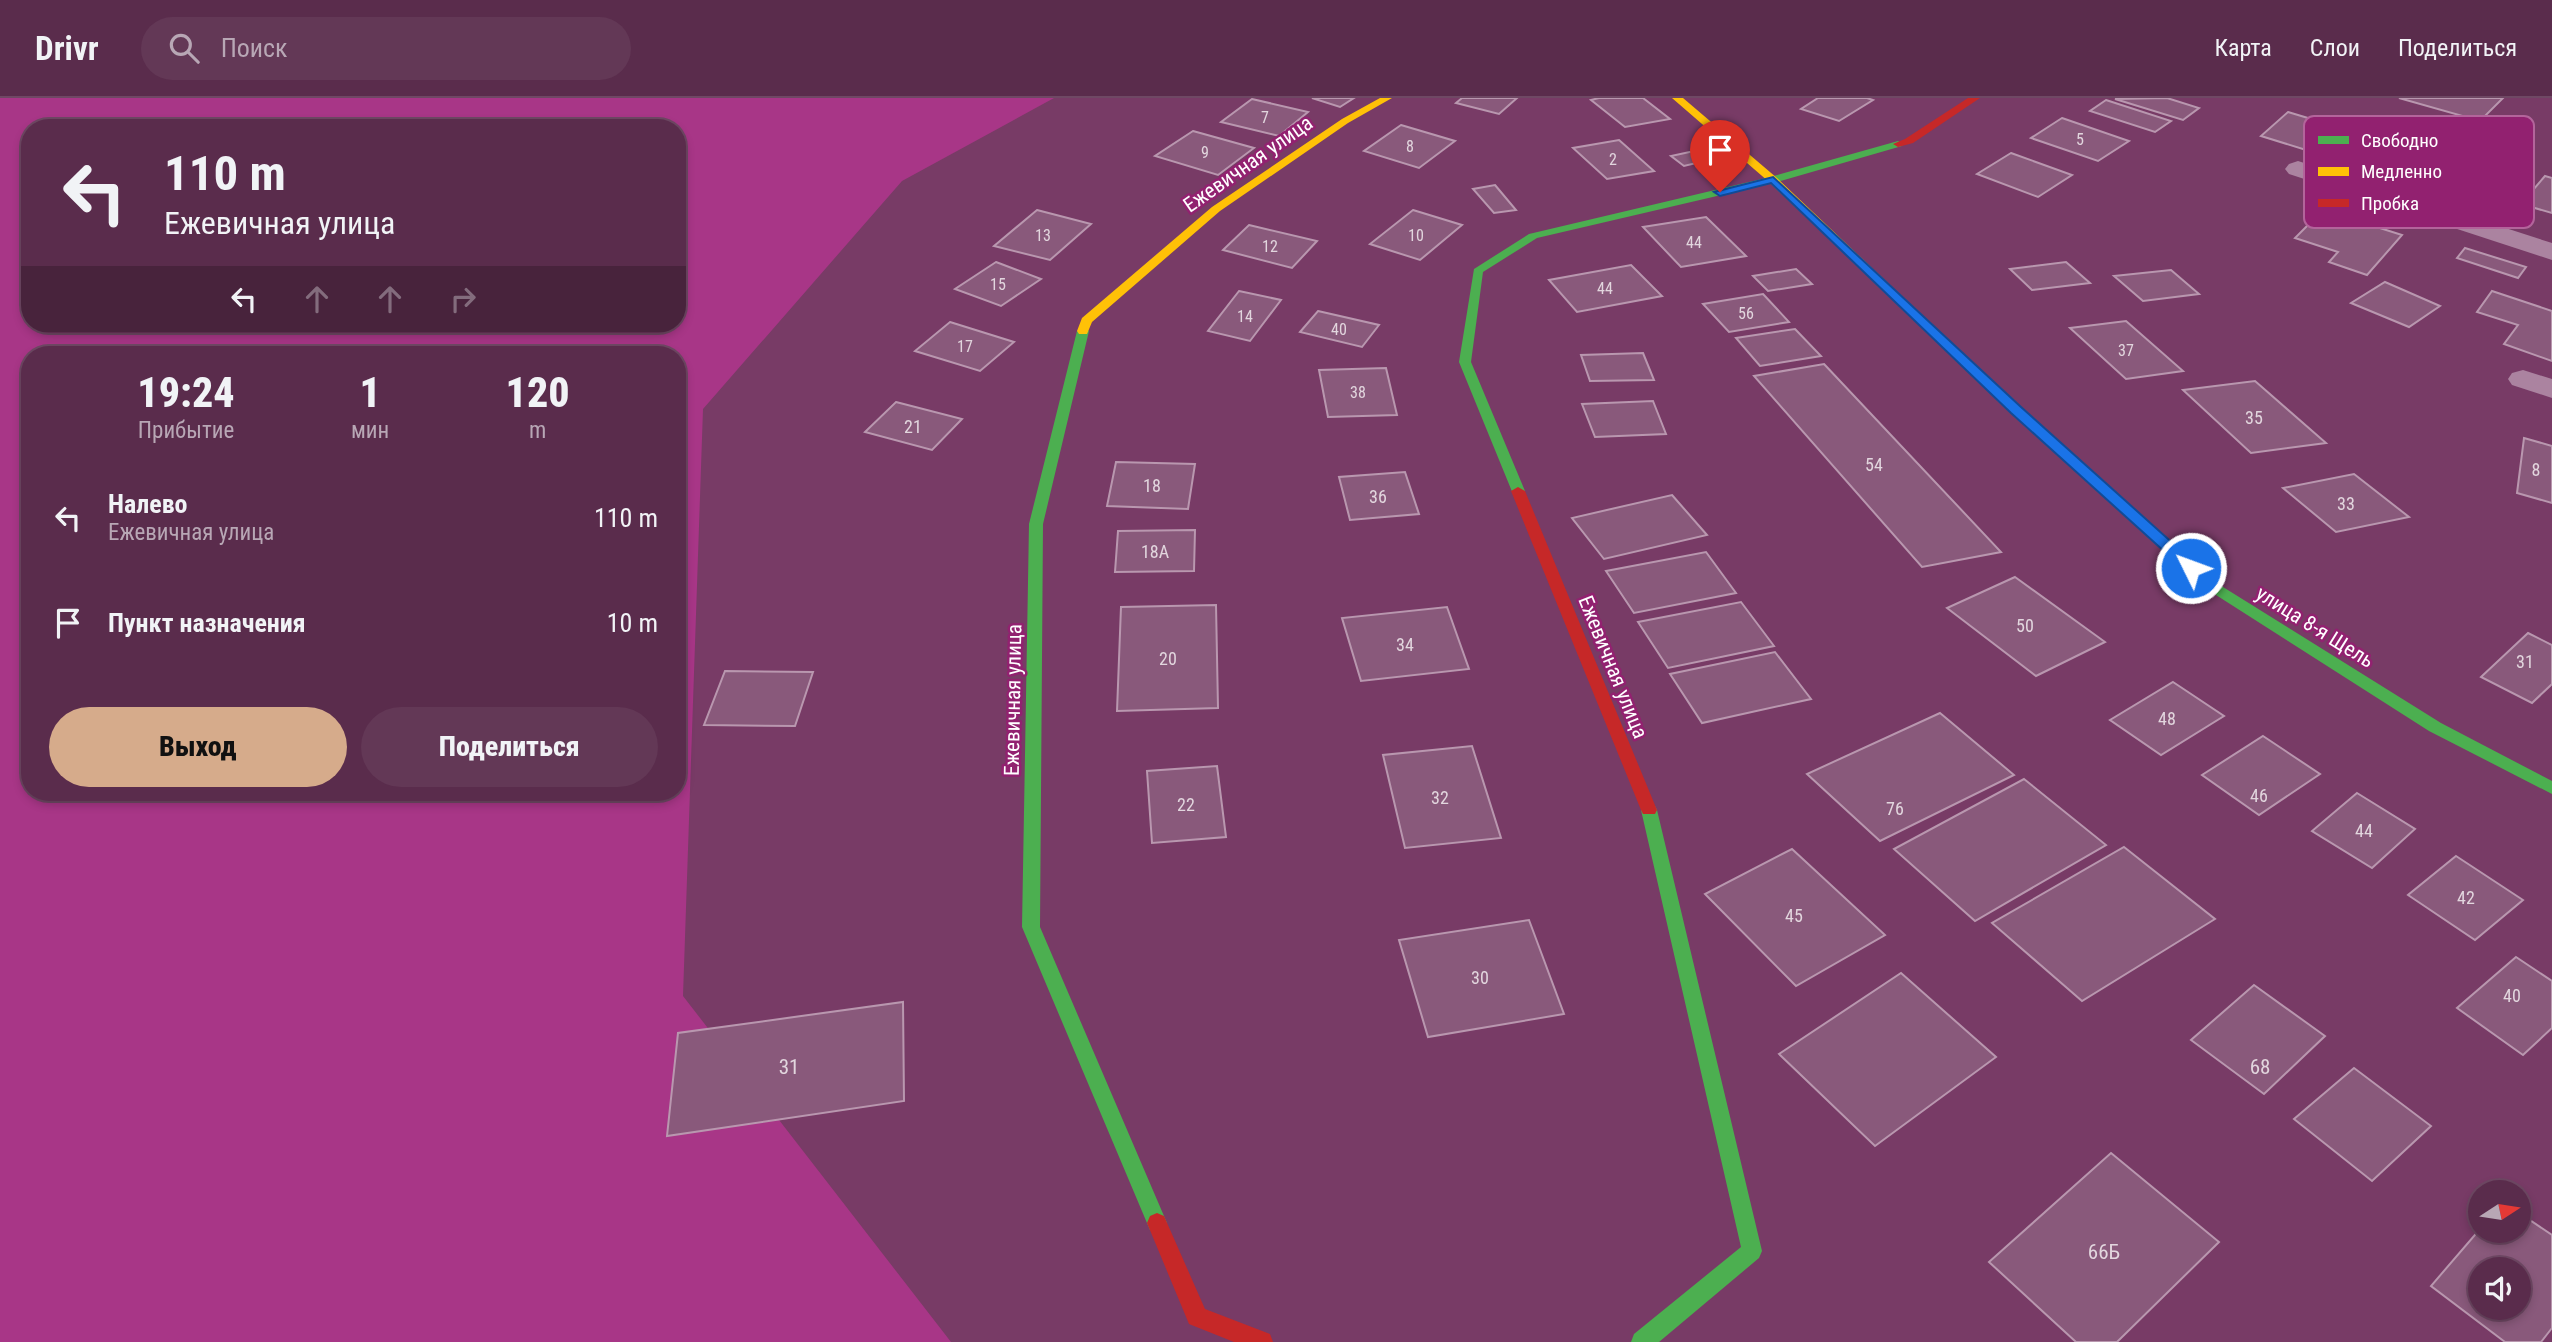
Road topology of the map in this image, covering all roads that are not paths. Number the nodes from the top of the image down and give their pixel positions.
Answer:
1 (1387, 98) edge
2 (1677, 98) edge
3 (1975, 98) edge
4 (2298, 169) dead end
5 (2304, 171) edge
6 (1773, 180) junction
7 (2481, 228) edge
8 (2552, 251) edge
9 (2523, 379) dead end
10 (2552, 389) edge
11 (2552, 788) edge
12 (1262, 1342) edge
13 (1642, 1342) edge

1 - 12 street, Ежевичная улица
2 - 6 street, улица 8-я Щель
3 - 6 street
4 - 5 street
6 - 11 street, улица 8-я Щель
6 - 13 street, Ежевичная улица
7 - 8 street
9 - 10 street

